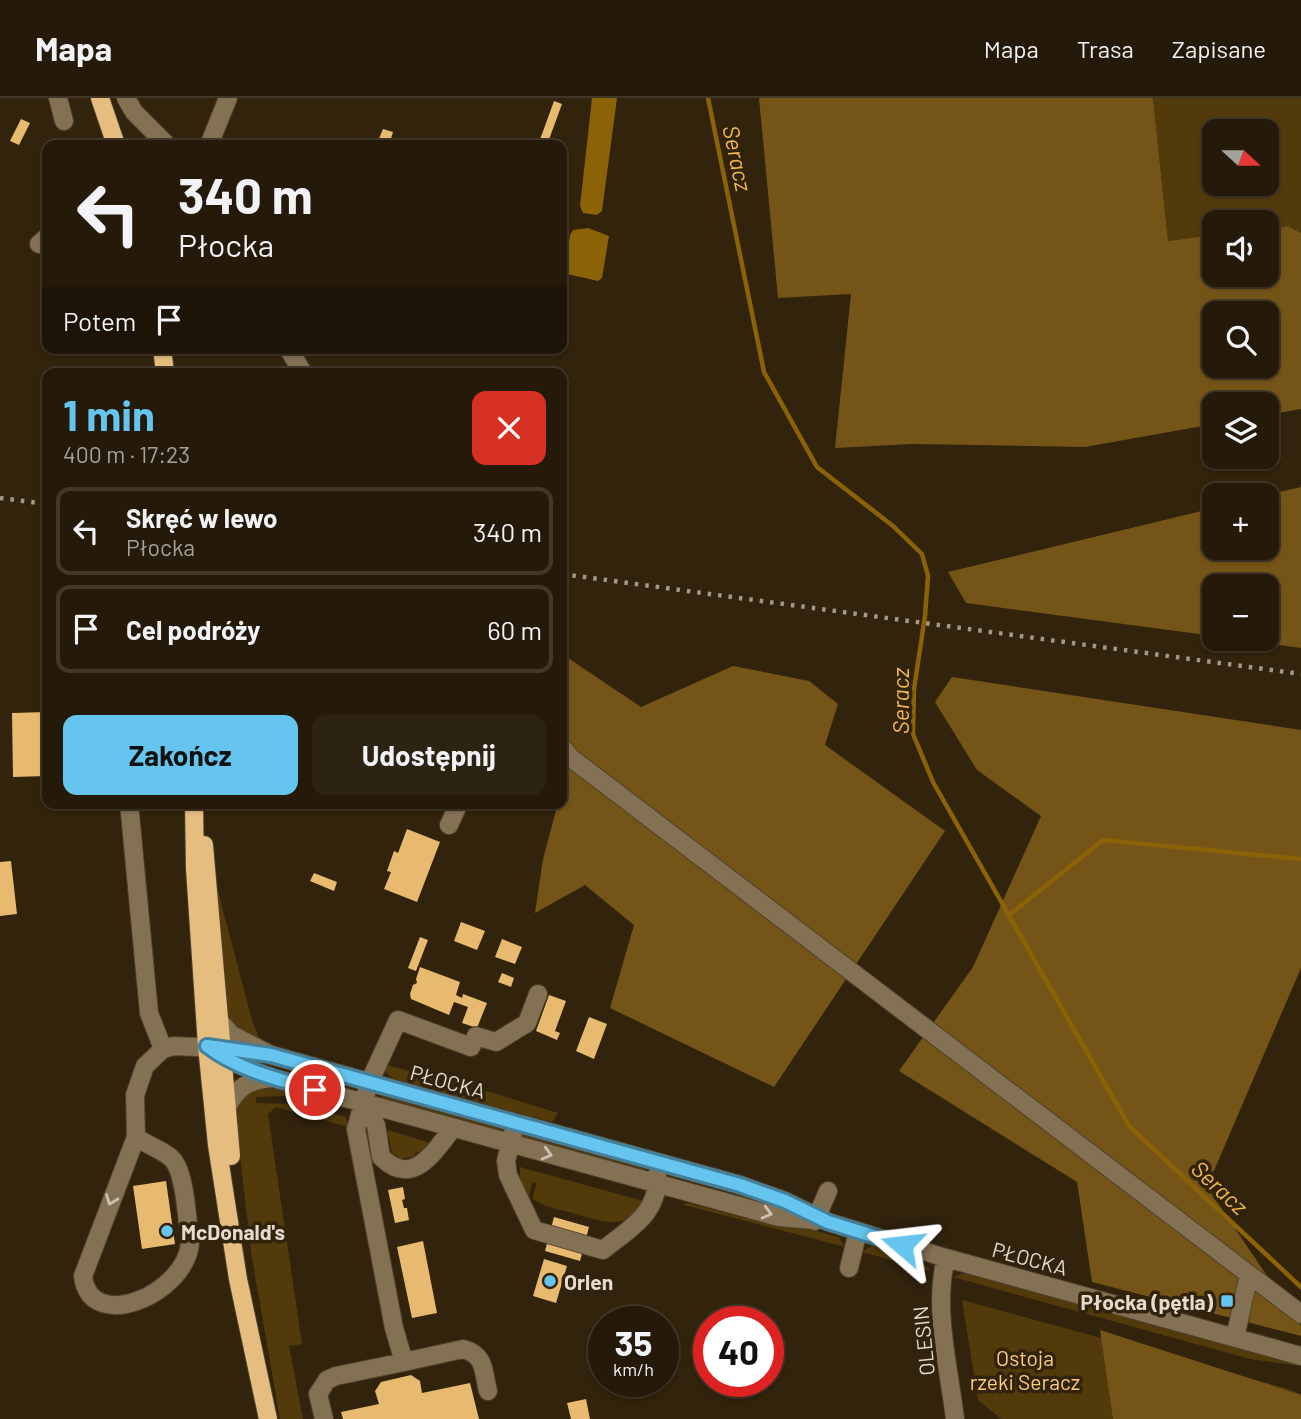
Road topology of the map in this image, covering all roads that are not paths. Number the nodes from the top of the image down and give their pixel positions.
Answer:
1 (58, 98) edge
2 (100, 98) edge
3 (126, 98) edge
4 (228, 98) edge
5 (64, 121) dead end
6 (114, 140) edge
7 (162, 140) edge
8 (211, 140) edge
9 (567, 753) edge
10 (130, 809) edge
11 (194, 809) edge
12 (201, 809) edge
13 (456, 809) edge
14 (449, 825) dead end
15 (538, 994) dead end
16 (219, 1021) junction
17 (163, 1049) junction
18 (217, 1051) junction
19 (271, 1055) junction
20 (273, 1078) junction
21 (369, 1083) junction
22 (363, 1103) junction
23 (226, 1109) junction
24 (516, 1122) junction
25 (453, 1128) junction
26 (136, 1137) junction
27 (510, 1144) junction
28 (657, 1161) junction
29 (658, 1185) junction
30 (828, 1191) dead end
31 (820, 1220) junction
32 (858, 1231) junction
33 (946, 1258) junction
34 (849, 1268) dead end
35 (1249, 1274) junction
36 (1301, 1314) edge
37 (1234, 1338) junction
38 (253, 1340) junction
39 (1295, 1354) edge
40 (404, 1362) junction
41 (488, 1391) dead end
42 (268, 1419) edge
43 (324, 1419) edge
44 (955, 1419) edge

1 - 5 street
2 - 6 main road
3 - 7 street
4 - 8 street
9 - 35 street
10 - 17 street
11 - 18 main road
12 - 16 main road
13 - 14 street
15 - 21 street
16 - 18 main road
16 - 19 street, PŁOCKA
17 - 18 street
17 - 26 street
18 - 19 street, PŁOCKA
18 - 20 street, PŁOCKA
18 - 23 main road
18 - 38 main road
19 - 21 street, PŁOCKA
20 - 22 street, PŁOCKA
20 - 23 street
21 - 22 street
21 - 24 street, PŁOCKA
22 - 25 street, PŁOCKA
22 - 25 street
22 - 40 street
23 - 38 main road
24 - 27 street
24 - 28 street, PŁOCKA
25 - 27 street, PŁOCKA
26 -> 26 street
27 -> 29 street, PŁOCKA
27 - 29 street
28 - 29 street
28 - 31 street, PŁOCKA
29 -> 31 street, PŁOCKA
30 - 31 street
31 - 32 street, PŁOCKA
32 - 33 street, PŁOCKA
32 - 34 street
33 - 37 street, PŁOCKA
33 - 44 street, OLESIN
35 - 36 street
35 - 37 street
37 - 39 street, PŁOCKA
38 - 42 main road
40 - 41 street
40 - 43 street

